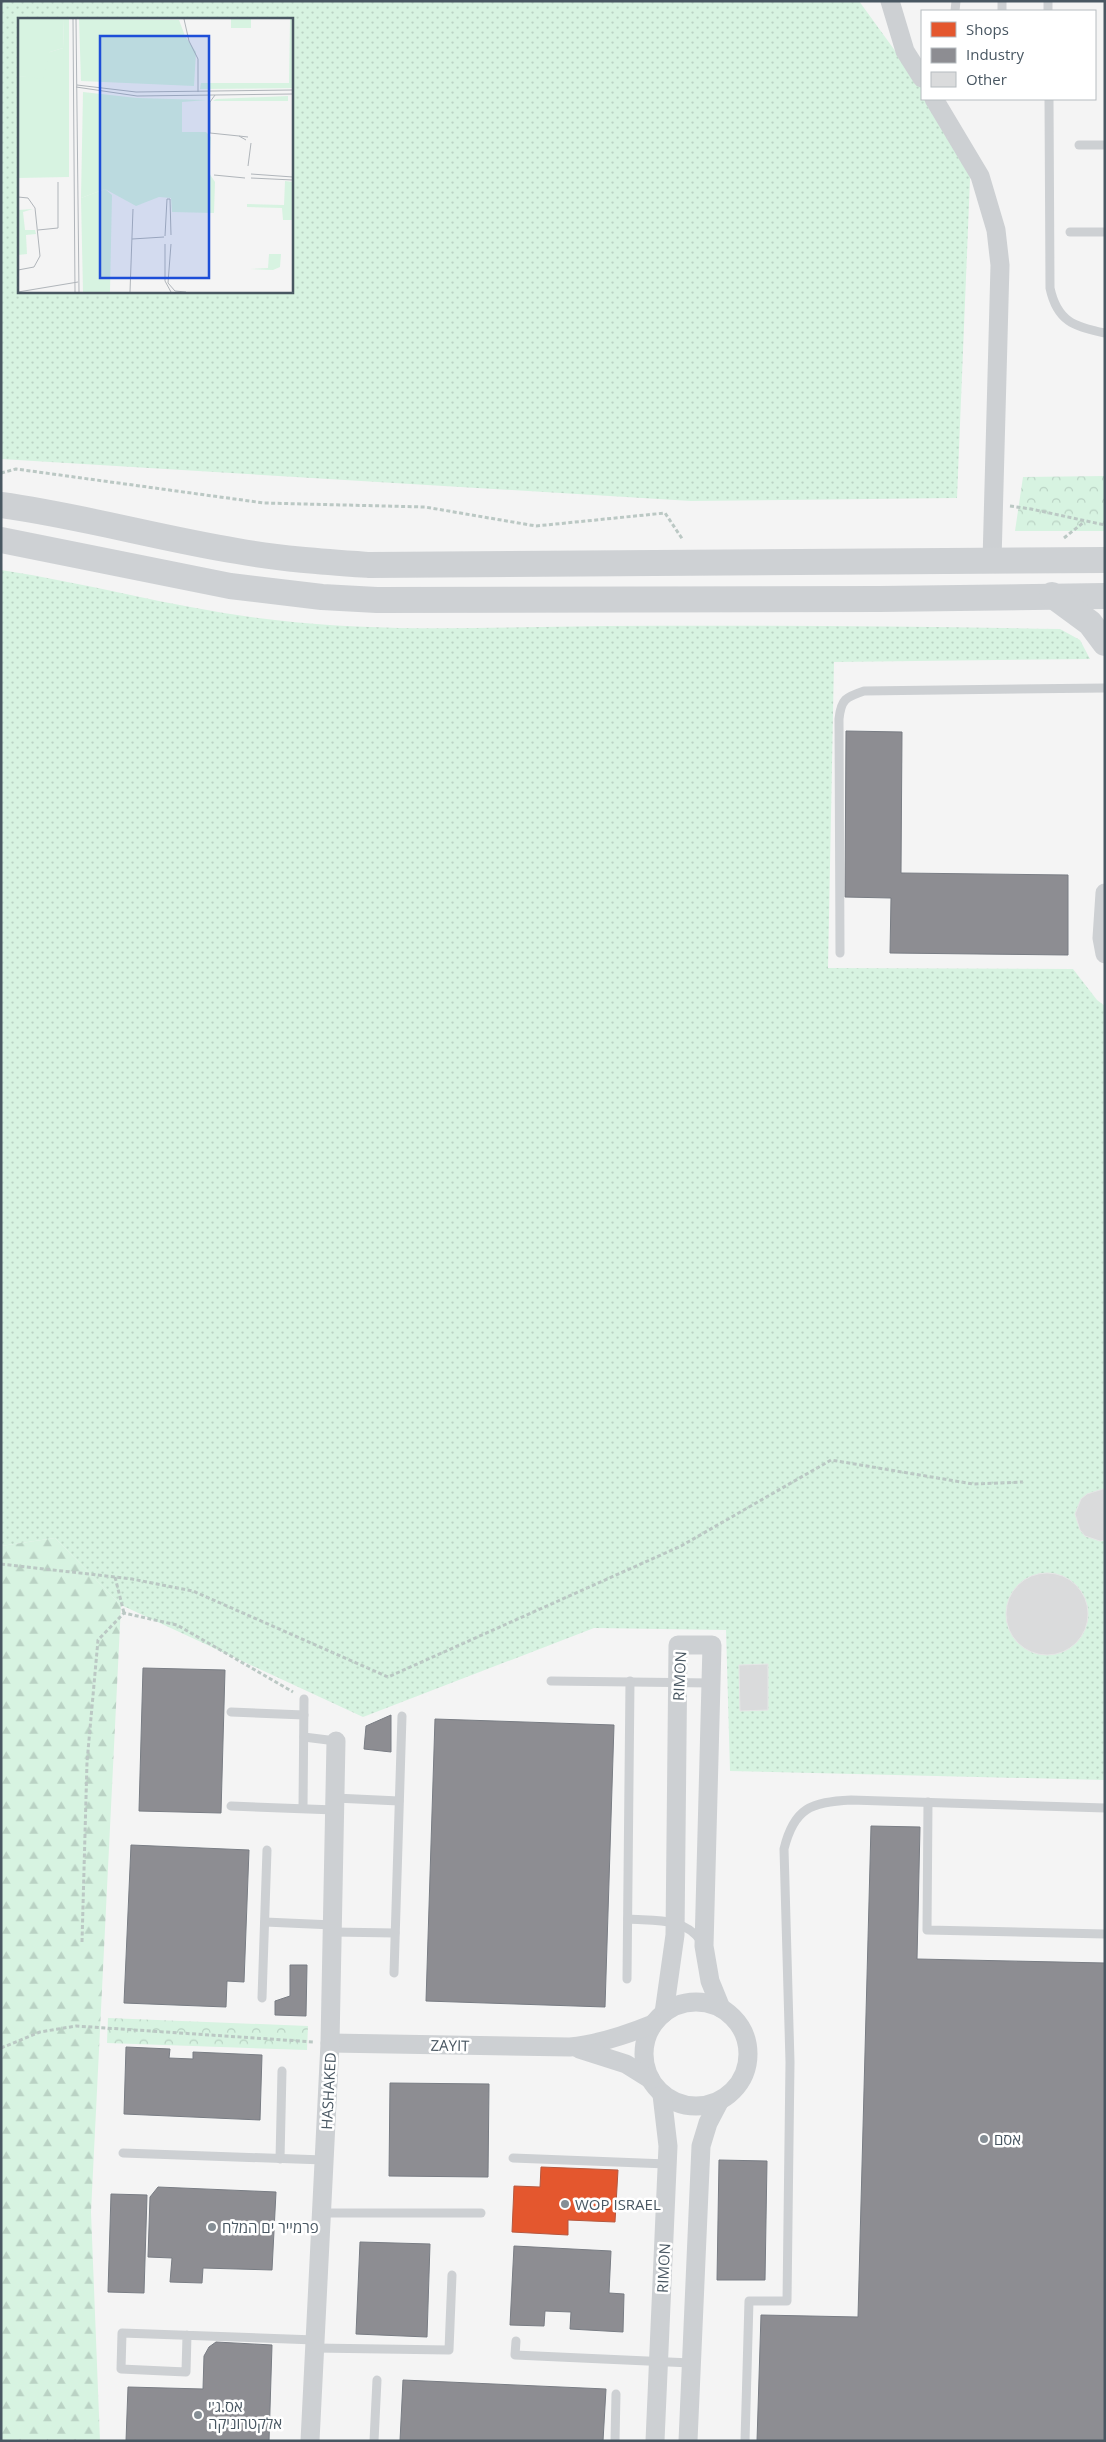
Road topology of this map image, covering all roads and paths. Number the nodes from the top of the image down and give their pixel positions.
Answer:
1 (890, 1) edge
2 (921, 76) edge
3 (935, 100) edge
4 (1049, 100) edge
5 (1105, 145) edge
6 (1079, 146) dead end
7 (1070, 232) dead end
8 (1105, 232) edge
9 (1105, 333) edge
10 (1, 474) edge
11 (993, 504) junction
12 (1, 506) edge
13 (1105, 525) edge
14 (1, 540) edge
15 (1105, 560) edge
16 (992, 561) junction
17 (699, 564) junction
18 (1052, 596) junction
19 (1105, 596) edge
20 (1105, 643) edge
21 (1105, 688) edge
22 (1105, 892) edge
23 (840, 953) dead end
24 (1105, 954) edge
25 (1023, 1482) dead end
26 (1, 1564) edge
27 (115, 1577) junction
28 (124, 1612) junction
29 (551, 1681) dead end
30 (630, 1682) junction
31 (677, 1682) junction
32 (711, 1683) junction
33 (304, 1699) joint
34 (231, 1712) dead end
35 (304, 1715) junction
36 (402, 1716) dead end
37 (304, 1737) junction
38 (336, 1741) joint
39 (399, 1801) junction
40 (928, 1802) junction
41 (335, 1804) junction
42 (231, 1806) dead end
43 (303, 1808) junction
44 (1105, 1808) edge
45 (267, 1850) dead end
46 (628, 1919) junction
47 (265, 1922) junction
48 (674, 1922) junction
49 (333, 1928) junction
50 (396, 1933) junction
51 (1105, 1934) edge
52 (82, 1942) dead end
53 (704, 1946) junction
54 (394, 1973) dead end
55 (627, 1979) dead end
56 (262, 1998) dead end
57 (721, 2008) junction
58 (658, 2019) junction
59 (330, 2044) junction
60 (1, 2048) edge
61 (570, 2048) junction
62 (282, 2072) dead end
63 (650, 2080) junction
64 (662, 2095) junction
65 (719, 2102) junction
66 (123, 2153) dead end
67 (513, 2158) dead end
68 (280, 2159) junction
69 (324, 2160) junction
70 (668, 2164) junction
71 (322, 2213) junction
72 (481, 2213) dead end
73 (452, 2275) dead end
74 (187, 2335) junction
75 (516, 2340) dead end
76 (315, 2344) junction
77 (658, 2361) junction
78 (690, 2363) junction
79 (377, 2380) dead end
80 (616, 2394) dead end
81 (310, 2441) edge
82 (374, 2441) edge
83 (615, 2441) edge
84 (654, 2441) edge
85 (688, 2441) edge
86 (745, 2441) edge

1 - 2 street
3 - 11 street
4 - 9 lane
5 - 6 lane
7 - 8 lane
10 - 17 path
11 - 13 path
11 - 16 street
12 - 17 street
14 - 18 street
15 - 16 street
16 - 17 street
18 - 19 street
18 - 20 street
21 - 23 lane
22 - 24 street
25 - 27 path
26 - 27 path
27 - 28 path
28 - 33 path
28 - 52 path
29 - 30 lane
30 - 31 lane
30 - 46 lane
31 - 32 lane
31 - 32 street, RIMON
31 - 48 street, RIMON
32 - 53 street, RIMON
33 - 35 lane
34 - 35 lane
35 - 37 lane
36 - 39 lane
37 - 38 lane
37 - 43 lane
38 - 41 street, HASHAKED
39 - 41 lane
39 - 50 lane
40 - 44 lane
40 - 51 lane
40 - 86 lane
41 - 43 lane
41 - 49 street, HASHAKED
42 - 43 lane
45 - 47 lane
46 - 48 lane
46 - 55 lane
47 - 49 lane
47 - 56 lane
48 - 53 lane
48 - 58 street, RIMON
49 - 50 lane
49 - 59 street, HASHAKED
50 - 54 lane
53 - 57 street, RIMON
57 - 58 street
57 - 65 street
58 - 61 street, ZAYIT
58 - 63 street
59 - 60 path
59 - 61 street, ZAYIT
59 - 69 street, HASHAKED
61 - 63 street, ZAYIT
62 - 68 lane
63 - 64 street
64 - 65 street
64 - 70 street, RIMON
65 - 78 street, RIMON
66 - 68 lane
67 - 70 lane
68 - 69 lane
69 - 71 street, HASHAKED
70 - 77 street, RIMON
71 - 72 lane
71 - 76 street, HASHAKED
73 - 76 lane
74 - 74 lane
74 - 76 lane
75 - 77 lane
76 - 81 street, HASHAKED
77 - 78 lane
77 - 84 street, RIMON
78 - 85 street, RIMON
79 - 82 lane
80 - 83 lane

